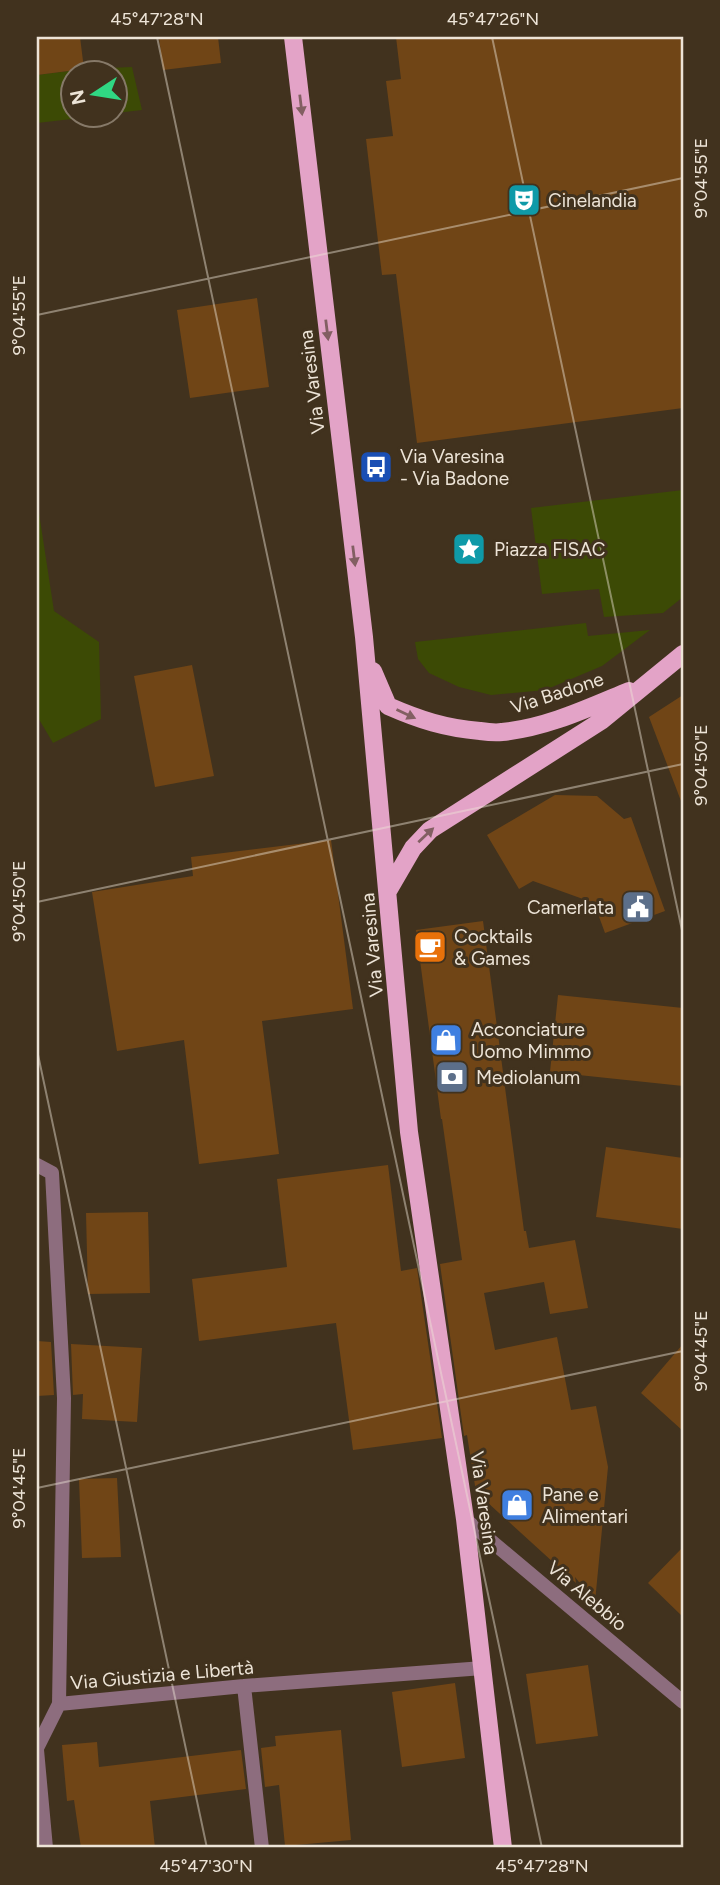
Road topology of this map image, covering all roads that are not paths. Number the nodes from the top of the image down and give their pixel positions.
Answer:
1 (293, 37) edge
2 (364, 637) junction
3 (683, 654) edge
4 (646, 683) junction
5 (388, 891) junction
6 (37, 1165) edge
7 (466, 1520) junction
8 (482, 1668) junction
9 (244, 1686) junction
10 (683, 1702) edge
11 (58, 1704) junction
12 (37, 1749) edge
13 (46, 1848) edge
14 (262, 1848) edge
15 (503, 1848) edge

1 -> 2 main road, Via Varesina
2 -> 4 main road, Via Badone
2 - 5 main road, Via Varesina
3 - 4 main road, Via Badone
5 -> 4 main road, Via Badone
5 - 7 main road, Via Varesina
6 - 11 street, Via Giustizia e Libertà
7 - 8 main road, Via Varesina
7 - 10 street, Via Alebbio
8 - 9 street, Via Giustizia e Libertà
8 - 15 main road, Via Varesina
9 - 11 street, Via Giustizia e Libertà
9 - 14 street
11 - 12 street
12 - 13 street

